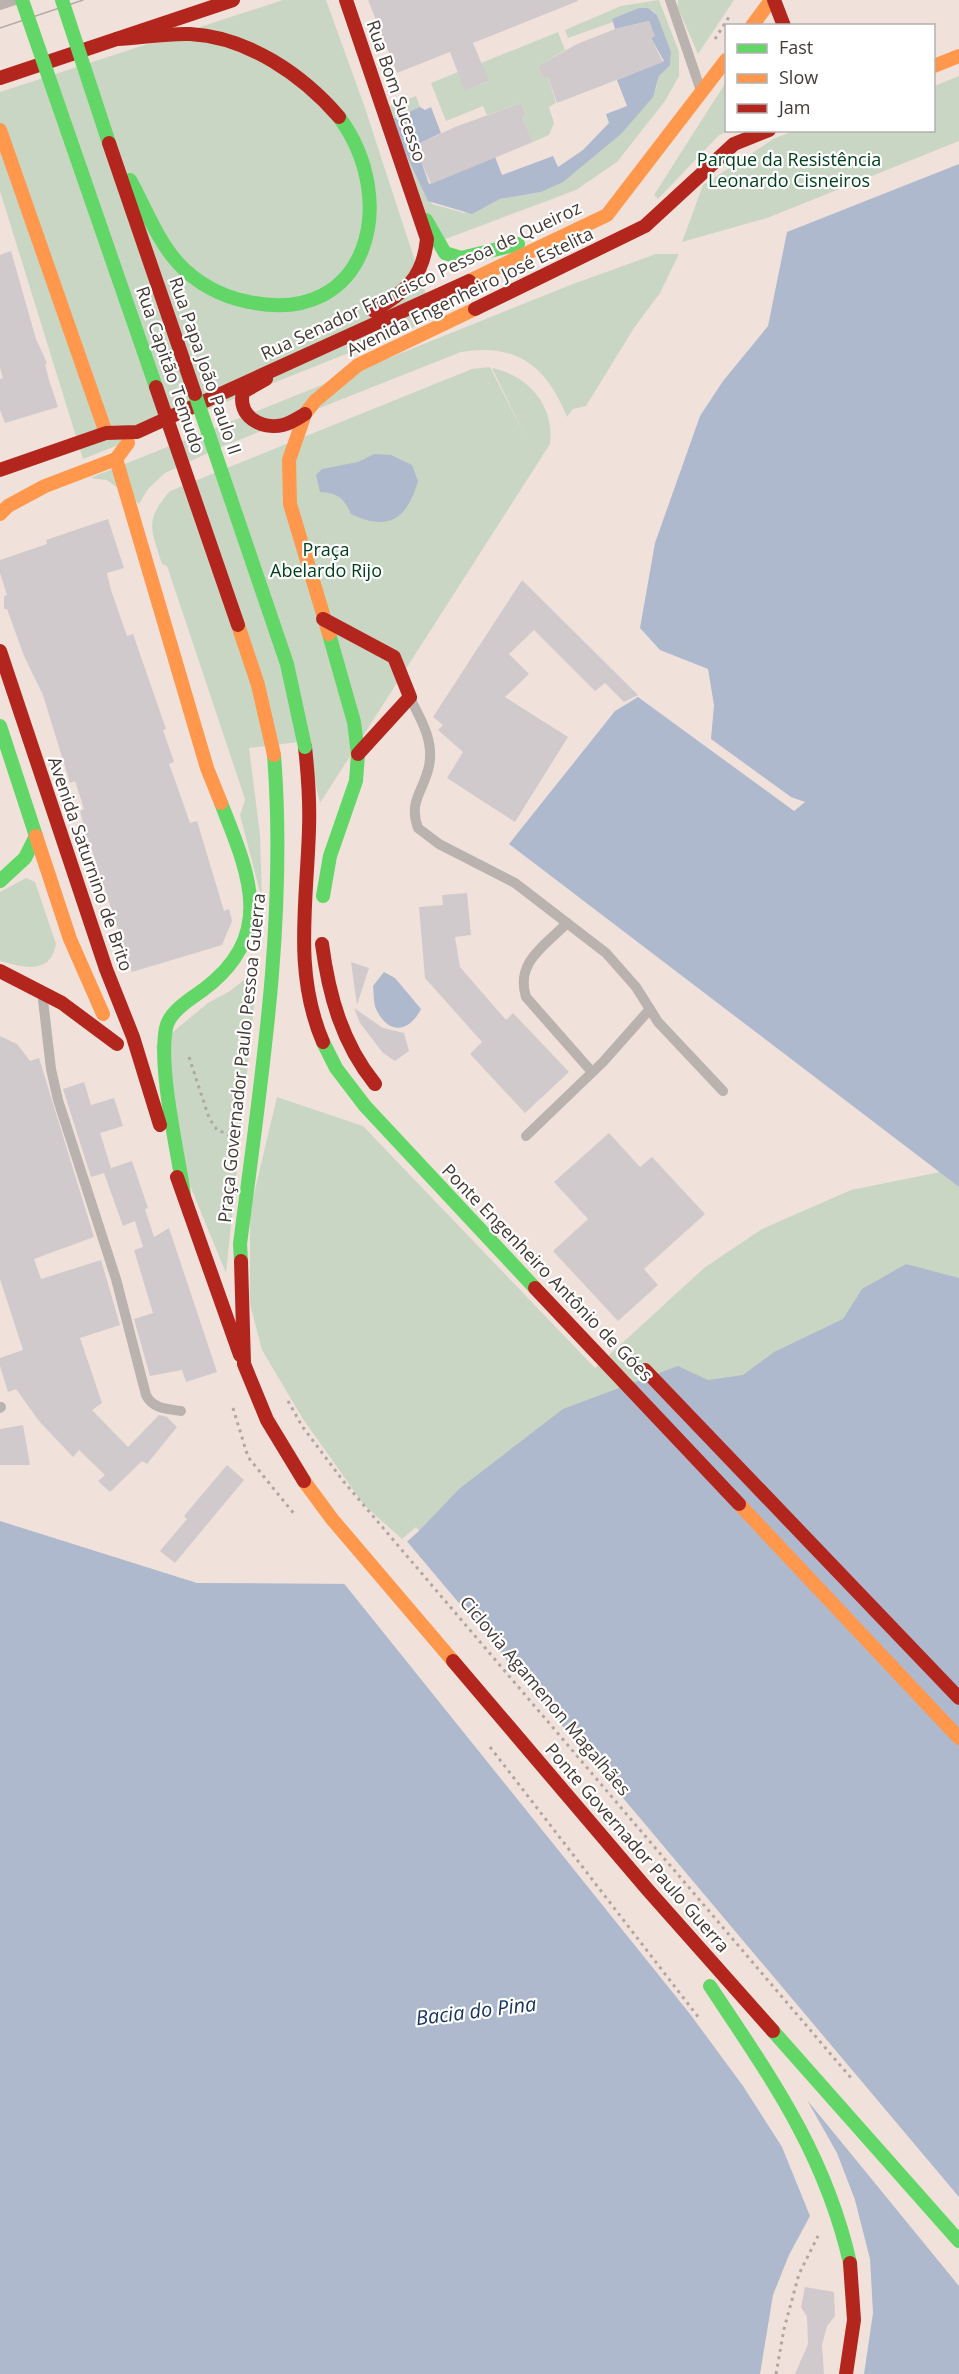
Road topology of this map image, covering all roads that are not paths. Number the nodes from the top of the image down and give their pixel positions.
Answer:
1 (15, 0) edge
2 (22, 0) edge
3 (63, 0) edge
4 (233, 0) edge
5 (346, 0) edge
6 (670, 0) edge
7 (772, 0) edge
8 (0, 5) edge
9 (754, 24) edge
10 (783, 24) edge
11 (117, 39) junction
12 (959, 56) edge
13 (725, 61) edge
14 (935, 65) edge
15 (0, 78) edge
16 (702, 93) junction
17 (0, 130) edge
18 (764, 132) edge
19 (109, 143) junction
20 (412, 193) junction
21 (550, 243) junction
22 (294, 360) junction
23 (305, 414) junction
24 (137, 432) junction
25 (106, 433) junction
26 (116, 459) junction
27 (0, 463) edge
28 (18, 465) junction
29 (0, 470) edge
30 (0, 514) edge
31 (323, 619) junction
32 (0, 651) edge
33 (410, 697) junction
34 (0, 726) edge
35 (305, 747) joint
36 (358, 754) junction
37 (274, 755) joint
38 (310, 794) junction
39 (36, 836) junction
40 (0, 882) edge
41 (567, 923) junction
42 (322, 926) dead end
43 (0, 971) edge
44 (42, 990) junction
45 (650, 1009) junction
46 (117, 1044) junction
47 (592, 1072) junction
48 (147, 1089) junction
49 (723, 1091) dead end
50 (382, 1093) dead end
51 (526, 1136) dead end
52 (184, 1195) junction
53 (638, 1362) dead end
54 (244, 1364) junction
55 (181, 1412) dead end
56 (296, 1470) joint
57 (959, 1698) edge
58 (959, 1738) edge
59 (647, 1889) junction
60 (959, 2241) edge
61 (846, 2374) edge

1 - 8 lane
2 - 37 main road, Rua Capitão Temudo, bridge
3 - 19 main road, Rua Papa João Paulo II, bridge
4 - 11 main road
5 - 20 main road, Rua Bom Sucesso
6 - 16 lane
7 - 9 main road
7 - 10 main road
11 - 15 main road
11 - 19 main road, bridge
12 - 14 main road
13 - 16 main road, Rua Senador Francisco Pessoa de Queiroz
16 - 21 main road, Rua Senador Francisco Pessoa de Queiroz
17 - 25 main road
18 - 23 main road, Avenida Engenheiro José Estelita
19 - 35 main road, Rua Papa João Paulo II, bridge
20 - 21 main road, Rua Bom Sucesso
20 - 22 main road, Rua Bom Sucesso
21 - 22 main road, Rua Senador Francisco Pessoa de Queiroz
22 - 23 main road
22 - 24 main road, Rua Senador Francisco Pessoa de Queiroz
23 - 31 main road, Avenida Engenheiro José Estelita
24 - 25 main road
24 - 26 main road
25 - 28 main road
26 - 30 main road
26 - 52 main road
27 - 28 main road
28 - 29 main road
31 - 33 main road
31 - 36 main road, Avenida Engenheiro José Estelita
32 - 48 main road, Avenida Saturnino de Brito
33 - 36 main road
33 - 41 lane
34 - 39 main road, Avenida Saturnino de Brito
35 - 38 main road, Ponte Engenheiro Antônio de Góes
36 - 38 main road, Avenida Engenheiro José Estelita
37 - 54 main road, Praça Governador Paulo Pessoa Guerra
38 - 58 main road, Ponte Engenheiro Antônio de Góes
39 - 40 main road
39 - 46 main road, Avenida Saturnino de Brito
41 - 45 lane
41 - 47 lane
42 - 50 main road
43 - 44 main road
44 - 46 main road
44 - 55 lane
45 - 47 lane
45 - 49 lane
46 - 48 main road, Avenida Saturnino de Brito
47 - 51 lane
48 - 52 main road, Avenida Saturnino de Brito
52 - 54 main road, Avenida Saturnino de Brito
53 - 57 main road, Ponte Engenheiro Antônio de Góes
54 - 56 main road, Avenida Saturnino de Brito
56 - 59 main road, Ponte Governador Paulo Guerra
59 - 60 main road, Ponte Governador Paulo Guerra
59 - 61 main road

